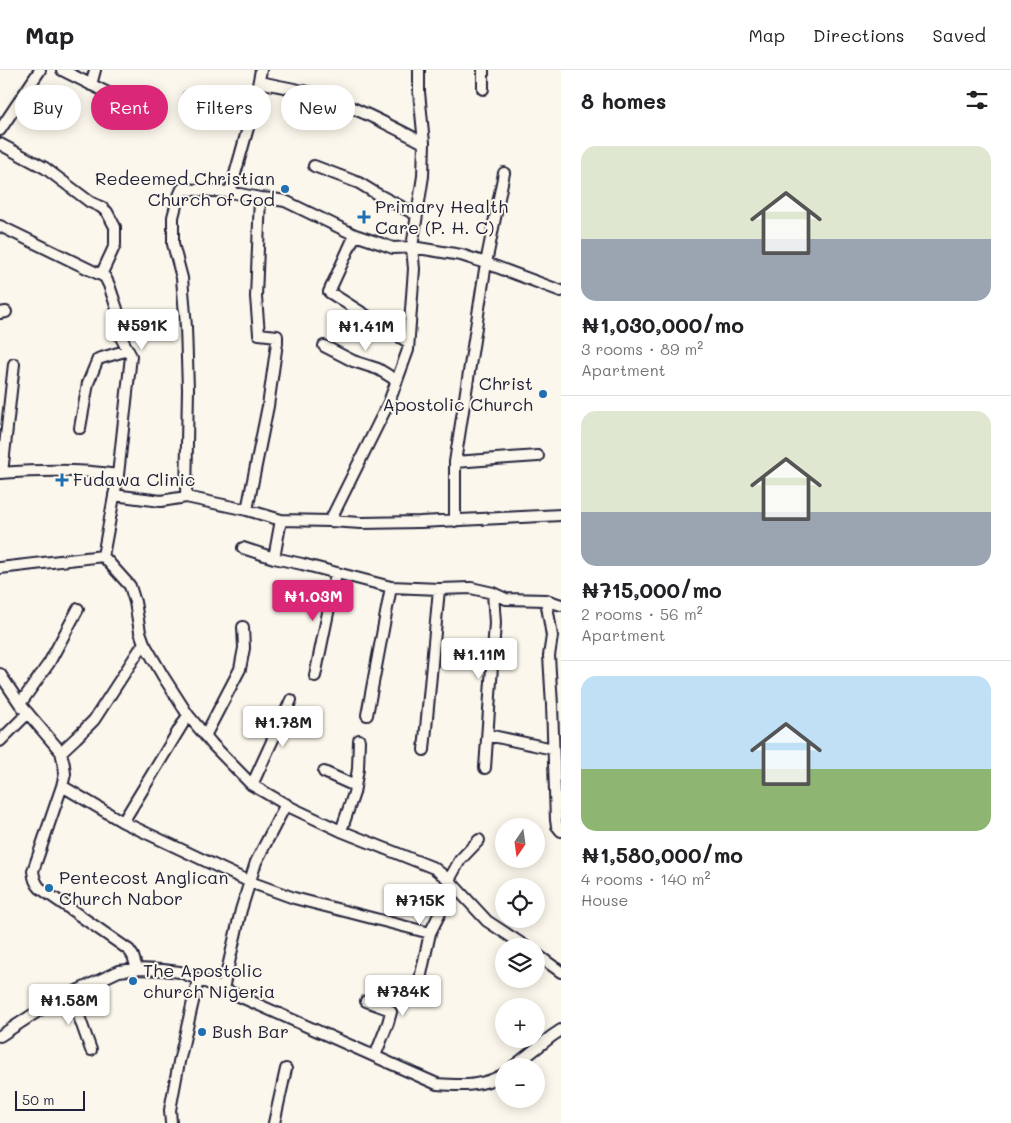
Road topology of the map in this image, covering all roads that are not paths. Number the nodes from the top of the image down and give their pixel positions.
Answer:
1 (40, 70) edge
2 (62, 70) edge
3 (95, 70) edge
4 (261, 70) edge
5 (419, 70) edge
6 (483, 70) edge
7 (91, 85) joint
8 (258, 85) edge
9 (271, 88) edge
10 (483, 89) dead end
11 (0, 130) edge
12 (247, 130) edge
13 (424, 143) junction
14 (0, 144) edge
15 (314, 166) dead end
16 (504, 173) dead end
17 (230, 192) junction
18 (260, 198) junction
19 (417, 215) junction
20 (0, 226) edge
21 (355, 235) junction
22 (412, 247) junction
23 (486, 262) junction
24 (100, 275) junction
25 (561, 290) edge
26 (408, 342) junction
27 (324, 346) dead end
28 (128, 350) junction
29 (14, 364) dead end
30 (396, 380) junction
31 (80, 428) dead end
32 (538, 456) dead end
33 (455, 462) junction
34 (1, 473) edge
35 (118, 475) junction
36 (114, 495) junction
37 (186, 497) junction
38 (247, 510) junction
39 (561, 515) edge
40 (281, 520) junction
41 (330, 521) junction
42 (455, 521) junction
43 (243, 548) dead end
44 (103, 556) junction
45 (274, 558) junction
46 (0, 568) edge
47 (336, 574) junction
48 (391, 587) junction
49 (439, 589) junction
50 (493, 593) junction
51 (546, 600) junction
52 (561, 605) edge
53 (78, 609) dead end
54 (243, 626) dead end
55 (144, 643) junction
56 (0, 674) edge
57 (315, 676) dead end
58 (291, 700) dead end
59 (20, 704) junction
60 (28, 713) junction
61 (188, 715) junction
62 (367, 715) dead end
63 (488, 735) junction
64 (205, 736) junction
65 (359, 740) dead end
66 (0, 741) edge
67 (553, 749) junction
68 (424, 750) dead end
69 (61, 752) junction
70 (485, 768) dead end
71 (324, 772) dead end
72 (252, 785) junction
73 (62, 786) junction
74 (355, 786) junction
75 (286, 804) junction
76 (122, 822) junction
77 (341, 831) junction
78 (561, 831) edge
79 (480, 840) dead end
80 (250, 882) junction
81 (451, 883) junction
82 (430, 933) junction
83 (513, 938) edge
84 (545, 960) edge
85 (136, 969) junction
86 (561, 972) edge
87 (420, 979) dead end
88 (198, 980) junction
89 (223, 989) junction
90 (71, 994) junction
91 (366, 1001) dead end
92 (561, 1030) edge
93 (0, 1036) edge
94 (91, 1050) dead end
95 (375, 1056) junction
96 (524, 1058) edge
97 (286, 1069) dead end
98 (495, 1078) edge
99 (171, 1123) edge
100 (274, 1123) edge

1 - 11 street
2 - 7 street
3 - 7 street
4 - 8 street
5 - 13 street
6 - 10 street
9 - 13 street
12 - 17 street
13 - 19 street
14 - 24 street
15 - 19 street
16 - 23 street
17 - 18 street
17 - 37 street
18 - 21 street
18 - 38 street
19 - 22 street
20 - 24 street
21 - 22 street
21 - 26 street
22 - 23 street
22 - 26 street
23 - 25 street
23 - 33 street
24 - 28 street
26 - 30 street
27 - 30 street
28 - 31 street
28 - 35 street
29 - 34 street
30 - 41 street
32 - 33 street
33 - 42 street
34 - 35 street
35 - 36 street
36 - 37 street
36 - 44 street
37 - 38 street
38 - 40 street
39 - 42 street
40 - 41 street
40 - 45 street
41 - 42 street
43 - 45 street
44 - 46 street
44 - 55 street
45 - 47 street
47 - 48 street
47 - 57 street
48 - 49 street
48 - 62 street
49 - 50 street
49 - 68 street
50 - 51 street
50 - 63 street
51 - 52 street
51 - 67 street
53 - 59 street
54 - 64 street
55 - 61 street
55 - 69 street
56 - 59 street
58 - 72 street
59 - 60 street
60 - 66 street
60 - 69 street
61 - 64 street
61 - 76 street
63 - 67 street
63 - 70 street
64 - 72 street
65 - 74 street
67 - 78 street
69 - 73 street
71 - 74 street
72 - 75 street
73 - 76 street
73 - 85 street
74 - 77 street
75 - 77 street
75 - 80 street
76 - 80 street
77 - 81 street
79 - 81 street
80 - 82 street
80 - 89 street
81 - 82 street
81 - 83 street
82 - 87 street
84 - 86 street
85 - 88 street
85 - 90 street
88 - 89 street
88 - 99 street
89 - 95 street
90 - 93 street
90 - 94 street
91 - 95 street
92 - 96 street
95 - 98 street
97 - 100 street

